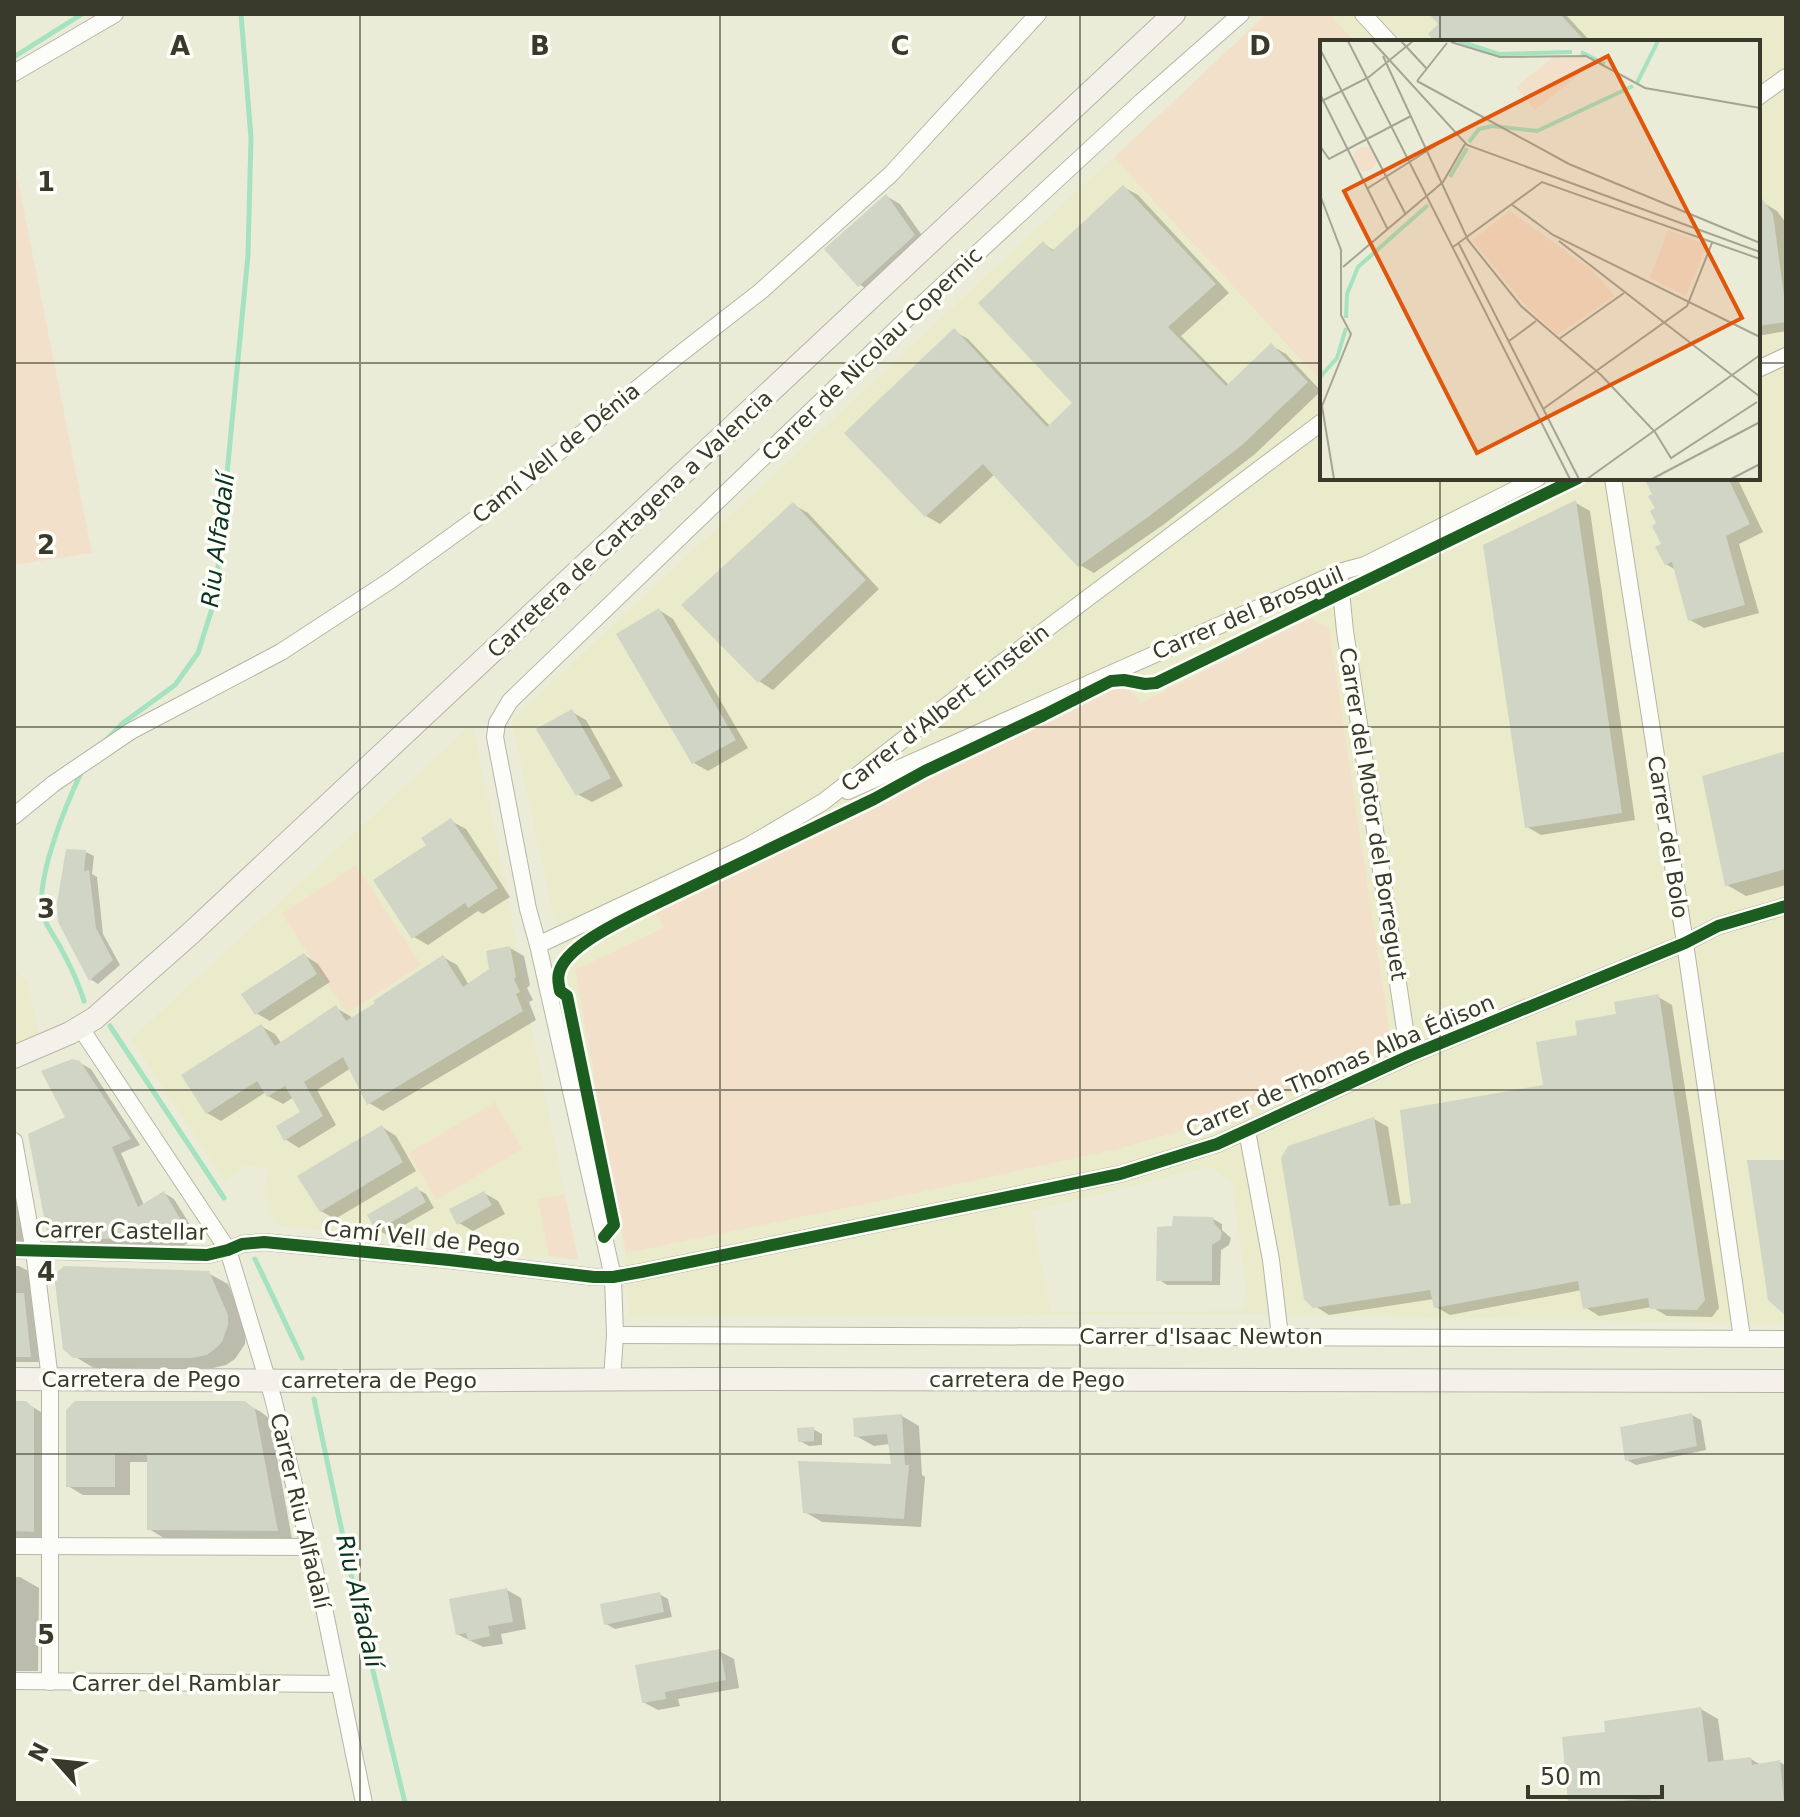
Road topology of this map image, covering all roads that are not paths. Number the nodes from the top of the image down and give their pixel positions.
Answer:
1 (115, 14) edge
2 (1038, 14) edge
3 (1174, 14) edge
4 (1241, 14) edge
5 (1363, 14) edge
6 (1387, 40) edge
7 (14, 73) edge
8 (1786, 77) edge
9 (1760, 96) edge
10 (1786, 356) edge
11 (1760, 368) edge
12 (1320, 424) edge
13 (1534, 480) edge
14 (1613, 480) edge
15 (1339, 572) junction
16 (823, 802) junction
17 (14, 816) edge
18 (1786, 906) edge
19 (1685, 943) junction
20 (538, 945) junction
21 (80, 1027) junction
22 (1409, 1056) junction
23 (14, 1057) edge
24 (1247, 1131) junction
25 (14, 1141) edge
26 (14, 1250) edge
27 (228, 1250) junction
28 (34, 1251) junction
29 (613, 1277) junction
30 (615, 1335) junction
31 (1280, 1336) junction
32 (1742, 1338) junction
33 (1786, 1339) edge
34 (14, 1379) edge
35 (50, 1379) junction
36 (267, 1380) junction
37 (612, 1380) junction
38 (1786, 1381) edge
39 (14, 1546) edge
40 (50, 1546) junction
41 (308, 1547) junction
42 (14, 1681) edge
43 (50, 1682) junction
44 (338, 1684) junction
45 (364, 1803) edge

1 - 7 street
2 - 17 street, Camí Vell de Dénia
3 - 21 main road, Carretera de Cartagena a Valencia
4 - 20 street, Carrer de Nicolau Copernic
5 - 6 street
8 - 9 street
10 - 11 street
12 - 16 street, Carrer d'Albert Einstein
13 - 15 street, Carrer del Brosquil
14 - 19 street, Carrer del Bolo
15 - 16 street, Carrer del Brosquil
15 - 22 street, Carrer del Motor del Borreguet
16 - 20 street, Carrer d'Albert Einstein
18 - 19 street, Carrer de Thomas Alba Édison
19 - 22 street, Carrer de Thomas Alba Édison
19 - 32 street, Carrer del Bolo
20 - 29 street
21 - 23 main road, Carretera de Cartagena a Valencia
21 - 27 street, Carrer Riu Alfadalí
22 - 24 street, Carrer de Thomas Alba Édison
24 - 29 street, Carrer de Thomas Alba Édison
24 - 31 street
25 - 28 street
26 - 28 street, Carrer Castellar
27 - 28 street, Carrer Castellar
27 - 29 street, Camí Vell de Pego
27 - 36 street, Carrer Riu Alfadalí
28 - 35 street
29 - 30 street
30 - 31 street, Carrer d'Isaac Newton
30 - 37 street
31 - 32 street, Carrer d'Isaac Newton
32 - 33 street, Carrer d'Isaac Newton
34 - 35 main road, Carretera de Pego
35 - 36 main road, Carretera de Pego
35 - 40 street
36 - 37 main road, carretera de Pego
36 - 41 street, Carrer Riu Alfadalí
37 - 38 main road, carretera de Pego
39 - 40 street
40 - 41 street
40 - 43 street
41 - 44 street, Carrer Riu Alfadalí
42 - 43 street, Carrer del Ramblar
43 - 44 street, Carrer del Ramblar
44 - 45 street, Carrer Riu Alfadalí

